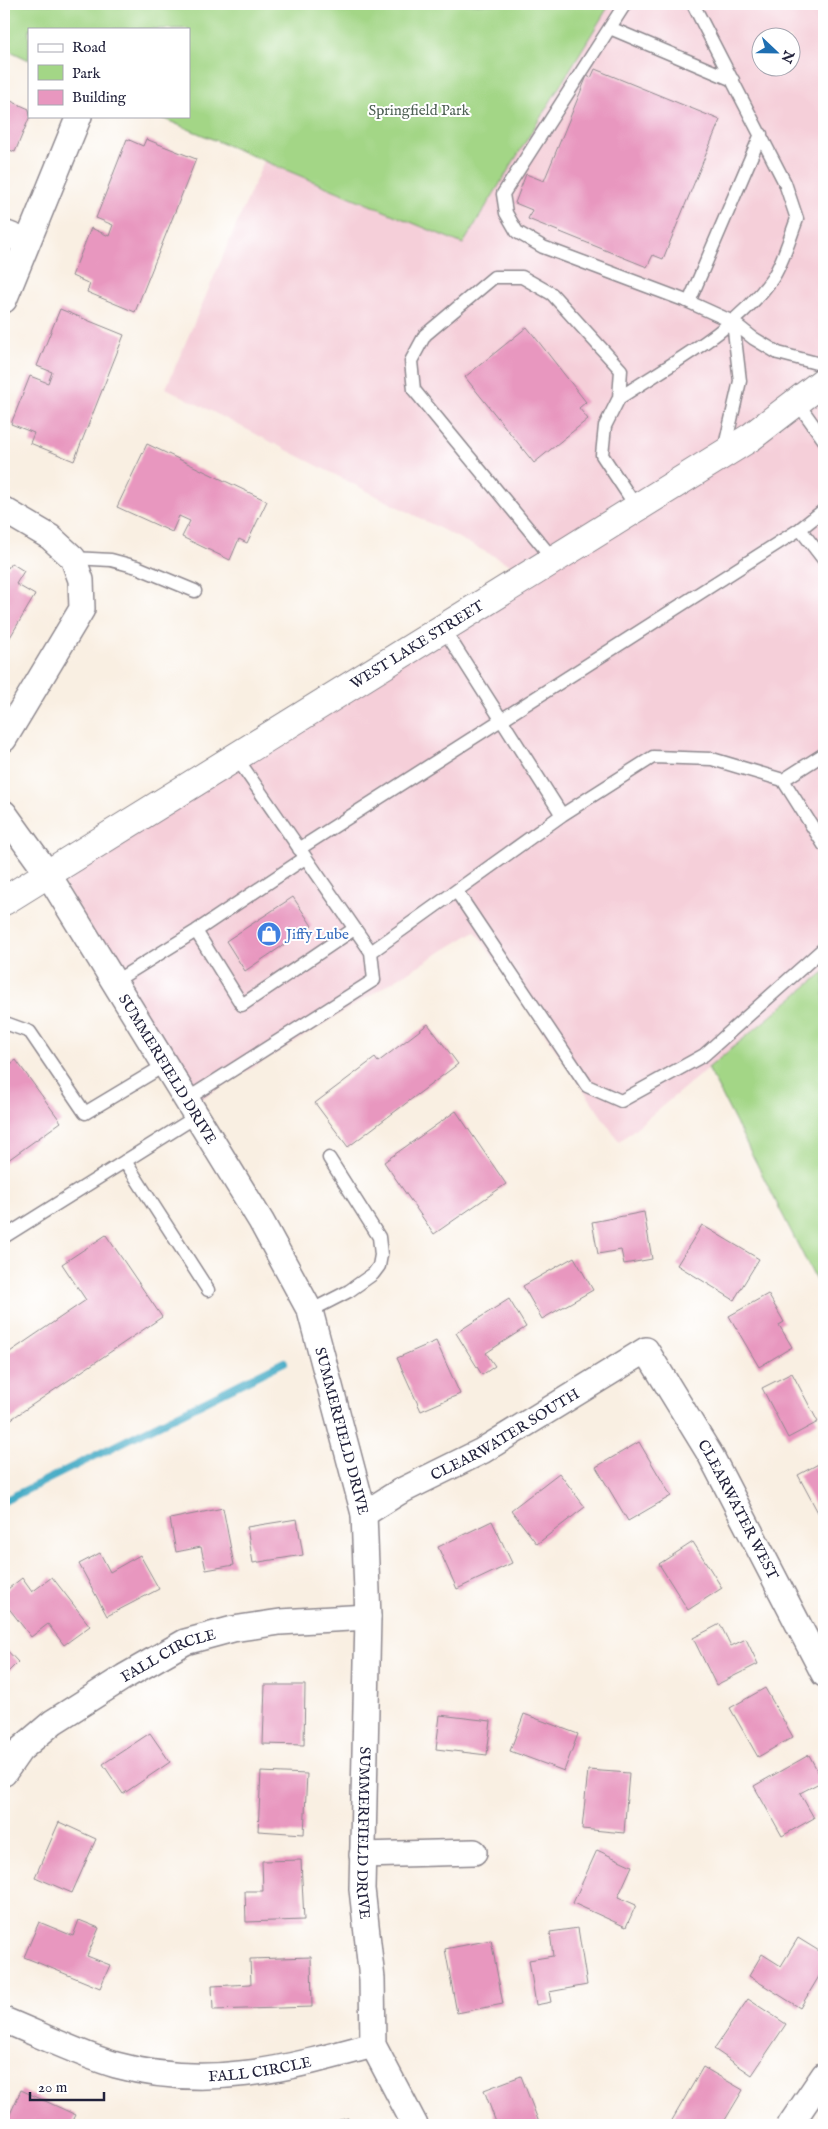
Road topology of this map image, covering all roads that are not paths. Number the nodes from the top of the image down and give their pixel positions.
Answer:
1 (625, 4) edge
2 (693, 4) edge
3 (610, 28) junction
4 (733, 80) junction
5 (77, 118) edge
6 (761, 134) junction
7 (4, 232) edge
8 (27, 242) junction
9 (4, 300) edge
10 (689, 302) junction
11 (733, 322) junction
12 (824, 365) edge
13 (824, 381) edge
14 (619, 398) junction
15 (797, 402) junction
16 (824, 440) edge
17 (724, 454) junction
18 (638, 508) junction
19 (4, 510) edge
20 (824, 510) edge
21 (800, 529) junction
22 (554, 560) junction
23 (824, 560) edge
24 (77, 569) junction
25 (195, 591) dead end
26 (444, 628) junction
27 (502, 720) junction
28 (4, 739) edge
29 (824, 754) edge
30 (236, 757) junction
31 (783, 780) junction
32 (4, 813) edge
33 (562, 815) junction
34 (824, 845) edge
35 (302, 854) junction
36 (48, 874) junction
37 (457, 892) junction
38 (4, 901) edge
39 (354, 929) junction
40 (196, 931) junction
41 (824, 948) edge
42 (370, 952) junction
43 (114, 982) junction
44 (4, 1026) edge
45 (165, 1065) junction
46 (192, 1108) junction
47 (328, 1158) dead end
48 (125, 1161) junction
49 (4, 1237) edge
50 (208, 1290) dead end
51 (310, 1311) junction
52 (646, 1350) joint
53 (364, 1514) junction
54 (368, 1617) junction
55 (824, 1674) edge
56 (4, 1773) edge
57 (474, 1852) dead end
58 (362, 1855) junction
59 (4, 2020) edge
60 (373, 2045) junction
61 (824, 2075) edge
62 (415, 2125) edge
63 (790, 2125) edge

1 - 3 lane
2 - 4 lane
3 - 4 lane
3 - 10 lane
4 - 6 lane
5 - 8 street
6 - 10 lane
6 - 11 lane
7 - 8 street
8 - 9 street
10 - 11 lane
11 - 12 lane
11 - 14 lane
11 - 17 lane
13 - 15 main road, WEST LAKE STREET
14 - 18 lane
14 - 22 lane
15 - 16 lane
15 - 17 main road, WEST LAKE STREET
17 - 18 main road, WEST LAKE STREET
18 - 22 main road, WEST LAKE STREET
19 - 24 street
20 - 21 lane
21 - 23 lane
21 - 27 lane
22 - 26 main road, WEST LAKE STREET
24 - 25 lane
24 - 28 street
26 - 27 lane
26 - 30 main road, WEST LAKE STREET
27 - 33 lane
27 - 35 lane
29 - 31 lane
30 - 35 lane
30 - 36 main road, WEST LAKE STREET
31 - 33 lane
31 - 34 lane
32 - 36 street, SUMMERFIELD DRIVE
33 - 37 lane
35 - 39 lane
35 - 40 lane
36 - 38 main road, WEST LAKE STREET
36 - 43 street, SUMMERFIELD DRIVE
37 - 41 lane
37 - 42 lane
39 - 40 lane
39 - 42 lane
40 - 43 lane
42 - 46 lane
43 - 45 street, SUMMERFIELD DRIVE
44 - 45 lane
45 - 46 street, SUMMERFIELD DRIVE
46 - 48 lane
46 - 51 street, SUMMERFIELD DRIVE
47 - 51 lane
48 - 49 lane
48 - 50 lane
51 - 53 street, SUMMERFIELD DRIVE
52 - 53 street, CLEARWATER SOUTH
52 - 55 street, CLEARWATER WEST
53 - 54 street, SUMMERFIELD DRIVE
54 - 56 street, FALL CIRCLE
54 - 58 street, SUMMERFIELD DRIVE
57 - 58 street
58 - 60 street, SUMMERFIELD DRIVE
59 - 60 street, FALL CIRCLE
60 - 62 street, SUMMERFIELD DRIVE
61 - 63 street

